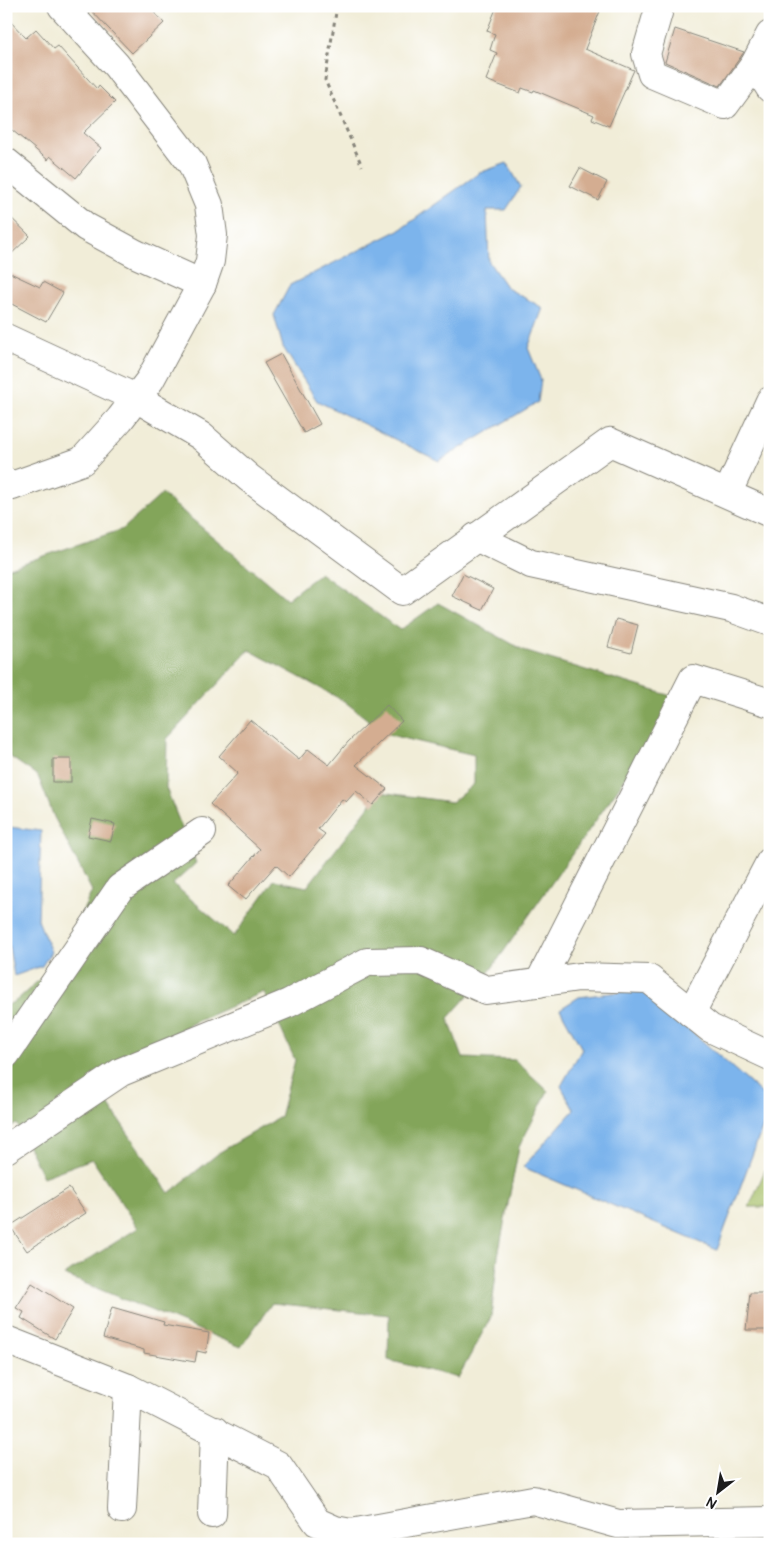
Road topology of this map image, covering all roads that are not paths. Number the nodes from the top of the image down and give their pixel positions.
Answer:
1 (62, 6) edge
2 (660, 6) edge
3 (770, 35) edge
4 (755, 64) junction
5 (770, 88) edge
6 (6, 162) edge
7 (202, 284) junction
8 (6, 338) edge
9 (138, 399) junction
10 (770, 401) edge
11 (6, 482) edge
12 (728, 492) junction
13 (770, 513) edge
14 (476, 537) junction
15 (770, 622) edge
16 (770, 703) edge
17 (202, 832) dead end
18 (770, 862) edge
19 (539, 983) junction
20 (691, 1013) junction
21 (6, 1054) edge
22 (770, 1056) edge
23 (6, 1149) edge
24 (6, 1340) edge
25 (128, 1388) junction
26 (215, 1431) junction
27 (122, 1509) dead end
28 (212, 1514) dead end
29 (770, 1521) edge
30 (705, 1533) edge
31 (361, 1538) edge

1 - 7 street
2 - 4 street
3 - 4 street
4 - 5 street
6 - 7 street
7 - 9 street
8 - 9 street
9 - 11 street
9 - 14 street
10 - 12 street
12 - 13 street
12 - 14 street
14 - 15 street
16 - 19 street
17 - 21 street
18 - 20 street
19 - 20 street
19 - 23 street
20 - 22 street
24 - 25 street
25 - 26 street
25 - 27 street
26 - 28 street
26 - 31 street
29 - 30 street
30 - 31 street

